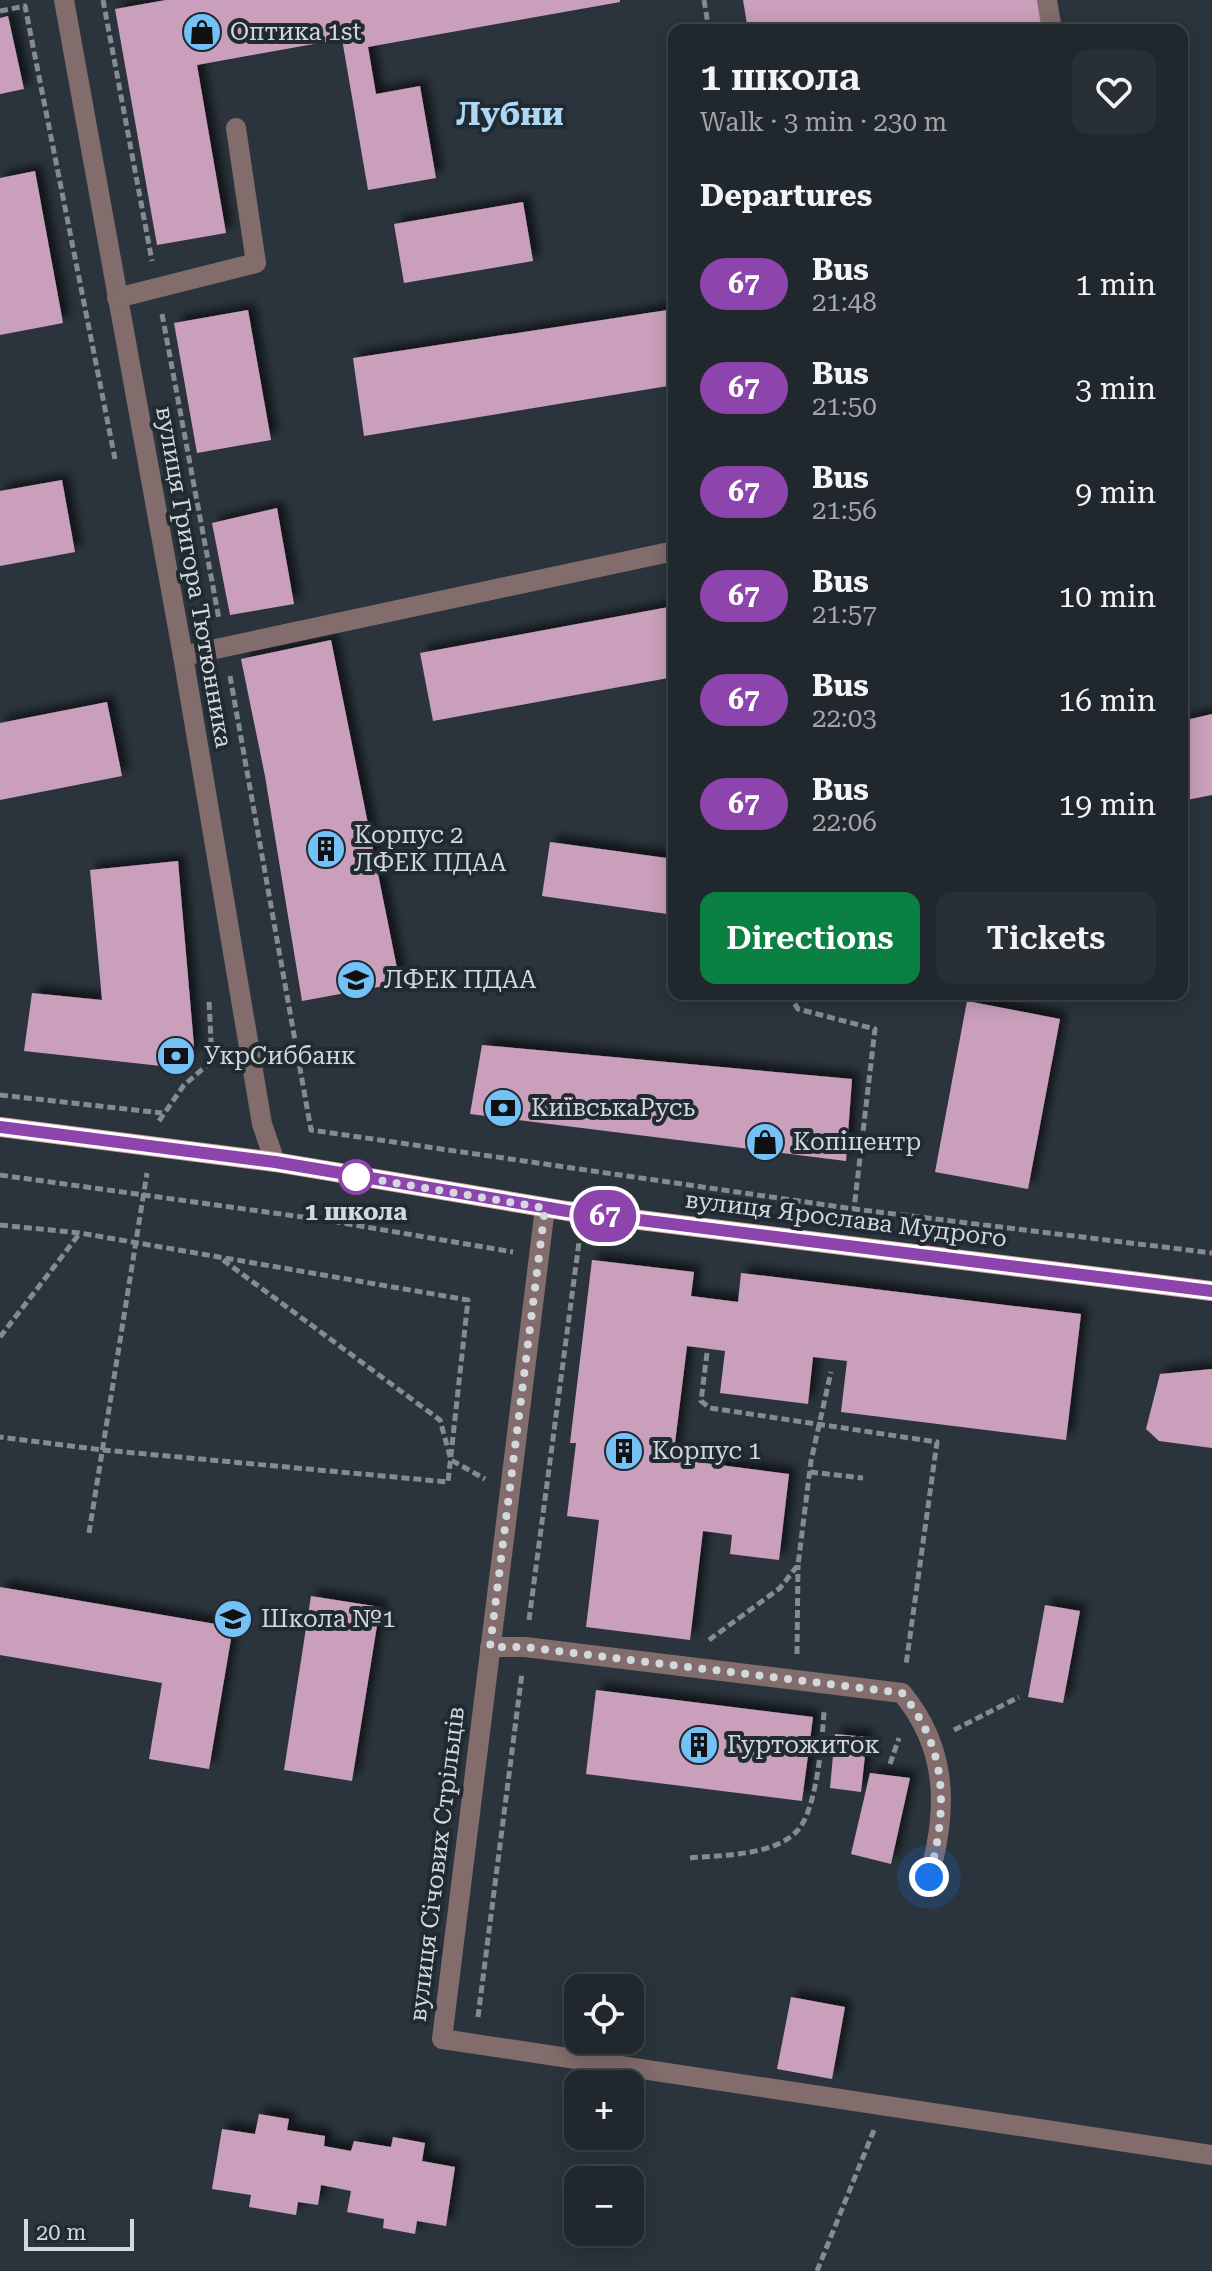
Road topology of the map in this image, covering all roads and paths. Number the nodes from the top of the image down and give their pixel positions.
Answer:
1 (64, 0) edge
2 (103, 0) edge
3 (704, 0) edge
4 (1047, 0) edge
5 (0, 11) edge
6 (708, 24) edge
7 (1051, 24) edge
8 (236, 128) dead end
9 (157, 288) junction
10 (117, 298) junction
11 (117, 470) dead end
12 (668, 552) edge
13 (224, 647) junction
14 (183, 656) junction
15 (209, 998) dead end
16 (792, 1000) edge
17 (0, 1095) edge
18 (0, 1127) edge
19 (275, 1162) junction
20 (560, 1168) junction
21 (0, 1175) edge
22 (144, 1195) junction
23 (545, 1208) junction
24 (854, 1209) junction
25 (567, 1211) junction
26 (0, 1225) edge
27 (80, 1233) junction
28 (137, 1243) junction
29 (1212, 1253) edge
30 (219, 1257) junction
31 (540, 1257) junction
32 (1212, 1291) edge
33 (0, 1337) edge
34 (707, 1353) dead end
35 (831, 1372) dead end
36 (819, 1426) junction
37 (0, 1437) edge
38 (103, 1450) junction
39 (451, 1460) junction
40 (810, 1472) junction
41 (863, 1478) dead end
42 (510, 1495) junction
43 (89, 1533) dead end
44 (798, 1565) junction
45 (702, 1643) dead end
46 (490, 1647) junction
47 (796, 1679) junction
48 (827, 1683) junction
49 (902, 1693) junction
50 (890, 1764) dead end
51 (690, 1858) dead end
52 (929, 1877) dead end
53 (883, 2106) junction
54 (1212, 2155) edge
55 (817, 2271) edge

1 - 10 street, вулиця Григора Тютюнника
2 - 9 path
3 - 6 path
4 - 7 street
5 - 11 path
8 - 9 street
9 - 10 street
9 - 13 path
10 - 14 street, вулиця Григора Тютюнника
12 - 13 street
13 - 14 street
13 - 20 path
14 - 19 street, вулиця Григора Тютюнника
15 - 17 path
16 - 24 path
18 - 19 main road, вулиця Ярослава Мудрого
19 - 23 main road, вулиця Ярослава Мудрого
20 - 24 path
20 - 25 path
21 - 22 path
22 - 28 path
22 - 31 path
23 - 25 main road, вулиця Ярослава Мудрого
23 - 31 street, вулиця Січових Стрільців
24 - 29 path
25 - 31 path
25 - 32 main road, вулиця Ярослава Мудрого
26 - 27 path
27 - 28 path
27 - 33 path
28 - 30 path
28 - 38 path
30 - 39 path
30 - 39 path
31 - 42 street, вулиця Січових Стрільців
34 - 36 path
35 - 36 path
36 - 40 path
36 - 49 path
37 - 38 path
38 - 39 path
38 - 43 path
39 - 42 path
40 - 41 path
40 - 44 path
42 - 46 street, вулиця Січових Стрільців
44 - 45 path
44 - 47 path
46 - 47 street
46 - 53 street, вулиця Січових Стрільців
47 - 48 street
48 - 49 street
48 - 51 path
49 - 50 path
49 - 52 street
53 - 54 street, вулиця Січових Стрільців
53 - 55 path

